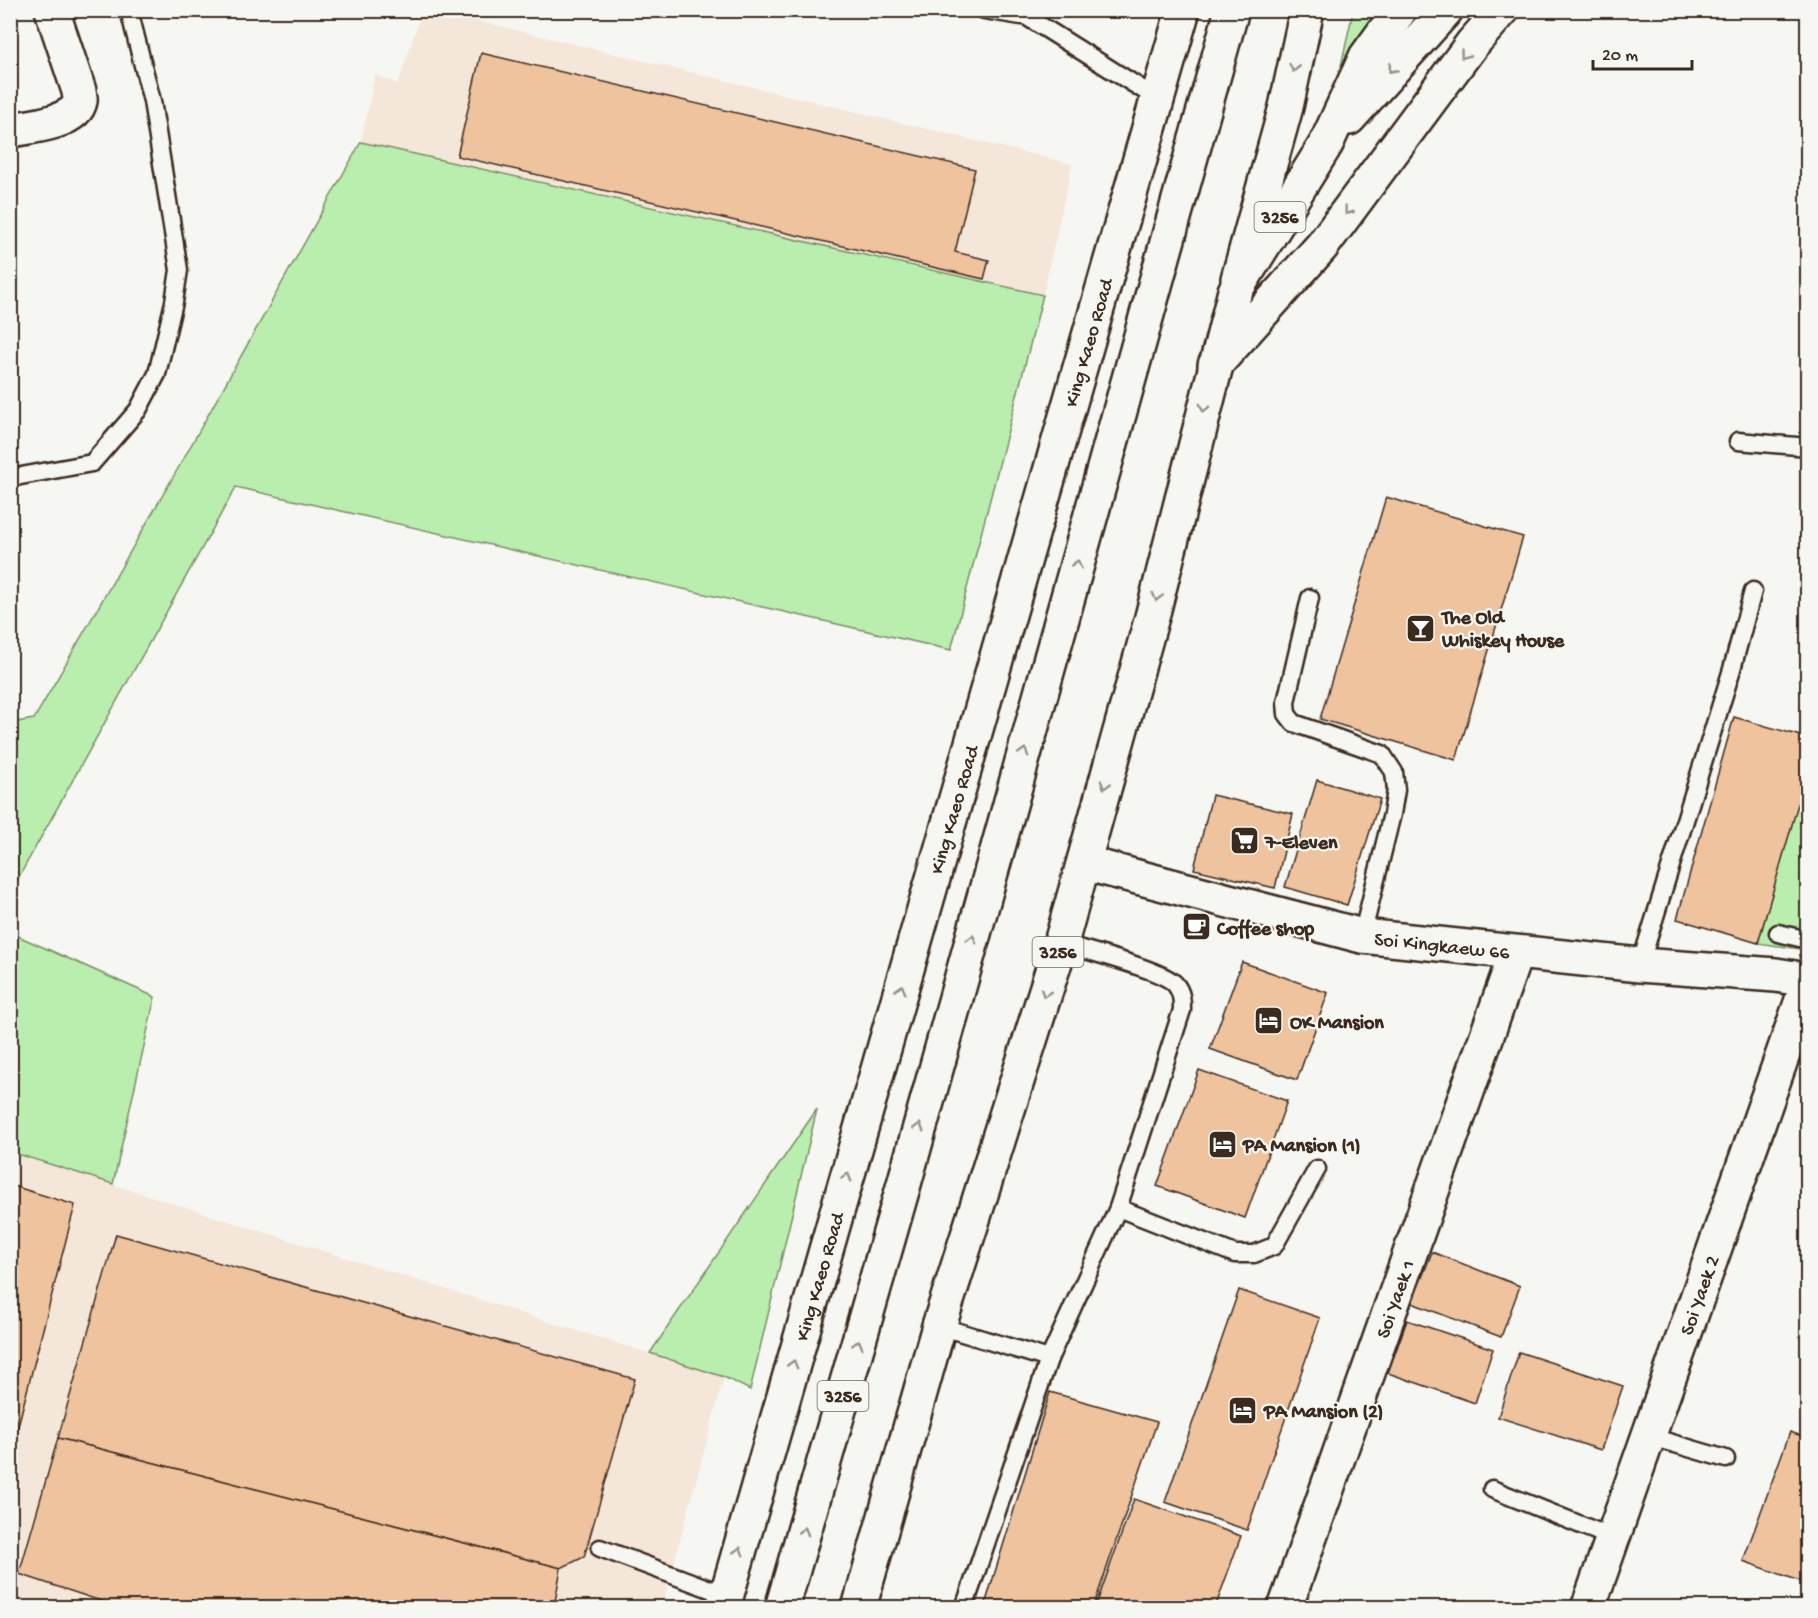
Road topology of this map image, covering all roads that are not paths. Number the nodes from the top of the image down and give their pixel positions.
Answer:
1 (52, 10) edge
2 (129, 10) edge
3 (984, 10) edge
4 (1183, 10) edge
5 (1307, 10) edge
6 (1400, 10) edge
7 (1446, 10) edge
8 (1502, 10) edge
9 (1018, 13) edge
10 (1231, 16) edge
11 (1158, 99) junction
12 (10, 130) edge
13 (1326, 144) junction
14 (1235, 291) junction
15 (1215, 366) junction
16 (1738, 441) dead end
17 (1808, 447) edge
18 (10, 478) edge
19 (1753, 591) dead end
20 (1310, 598) dead end
21 (1083, 863) junction
22 (1778, 933) dead end
23 (1362, 936) junction
24 (1808, 940) edge
25 (1061, 944) junction
26 (1516, 953) junction
27 (1640, 965) junction
28 (1808, 982) edge
29 (1317, 1169) dead end
30 (1118, 1208) junction
31 (939, 1326) junction
32 (1049, 1359) junction
33 (1648, 1436) junction
34 (1726, 1459) dead end
35 (1492, 1489) dead end
36 (1612, 1538) junction
37 (600, 1548) dead end
38 (724, 1601) edge
39 (782, 1608) edge
40 (859, 1608) edge
41 (964, 1608) edge
42 (1285, 1608) edge
43 (1588, 1608) edge

1 - 12 main road
2 - 18 lane
3 - 9 lane
4 - 11 main road, King Kaeo Road / 3256
5 -> 14 main road, 3256
6 - 13 main road
7 -> 13 main road
8 -> 15 main road
9 - 11 lane
39 -> 10 main road, 3256
38 -> 11 main road, King Kaeo Road / 3256
13 - 14 main road, 3256
14 - 15 main road, 3256
15 -> 21 main road, 3256
16 - 17 lane
19 - 27 lane
20 - 23 lane
21 - 23 main road, Soi Kingkaew 66
21 - 25 main road, 3256
22 - 24 lane
23 - 26 main road, Soi Kingkaew 66
25 - 30 lane
25 -> 31 main road, 3256
26 - 27 main road, Soi Kingkaew 66
26 - 42 main road
27 - 28 main road, Soi Kingkaew 66
28 - 33 main road, Soi Yaek 2
29 - 30 lane
30 - 32 lane
31 - 32 lane
31 - 40 main road, 3256
32 - 41 lane
33 - 34 lane
33 - 36 main road, Soi Yaek 2
35 - 36 lane
36 - 43 main road, Soi Yaek 2
37 - 38 lane

